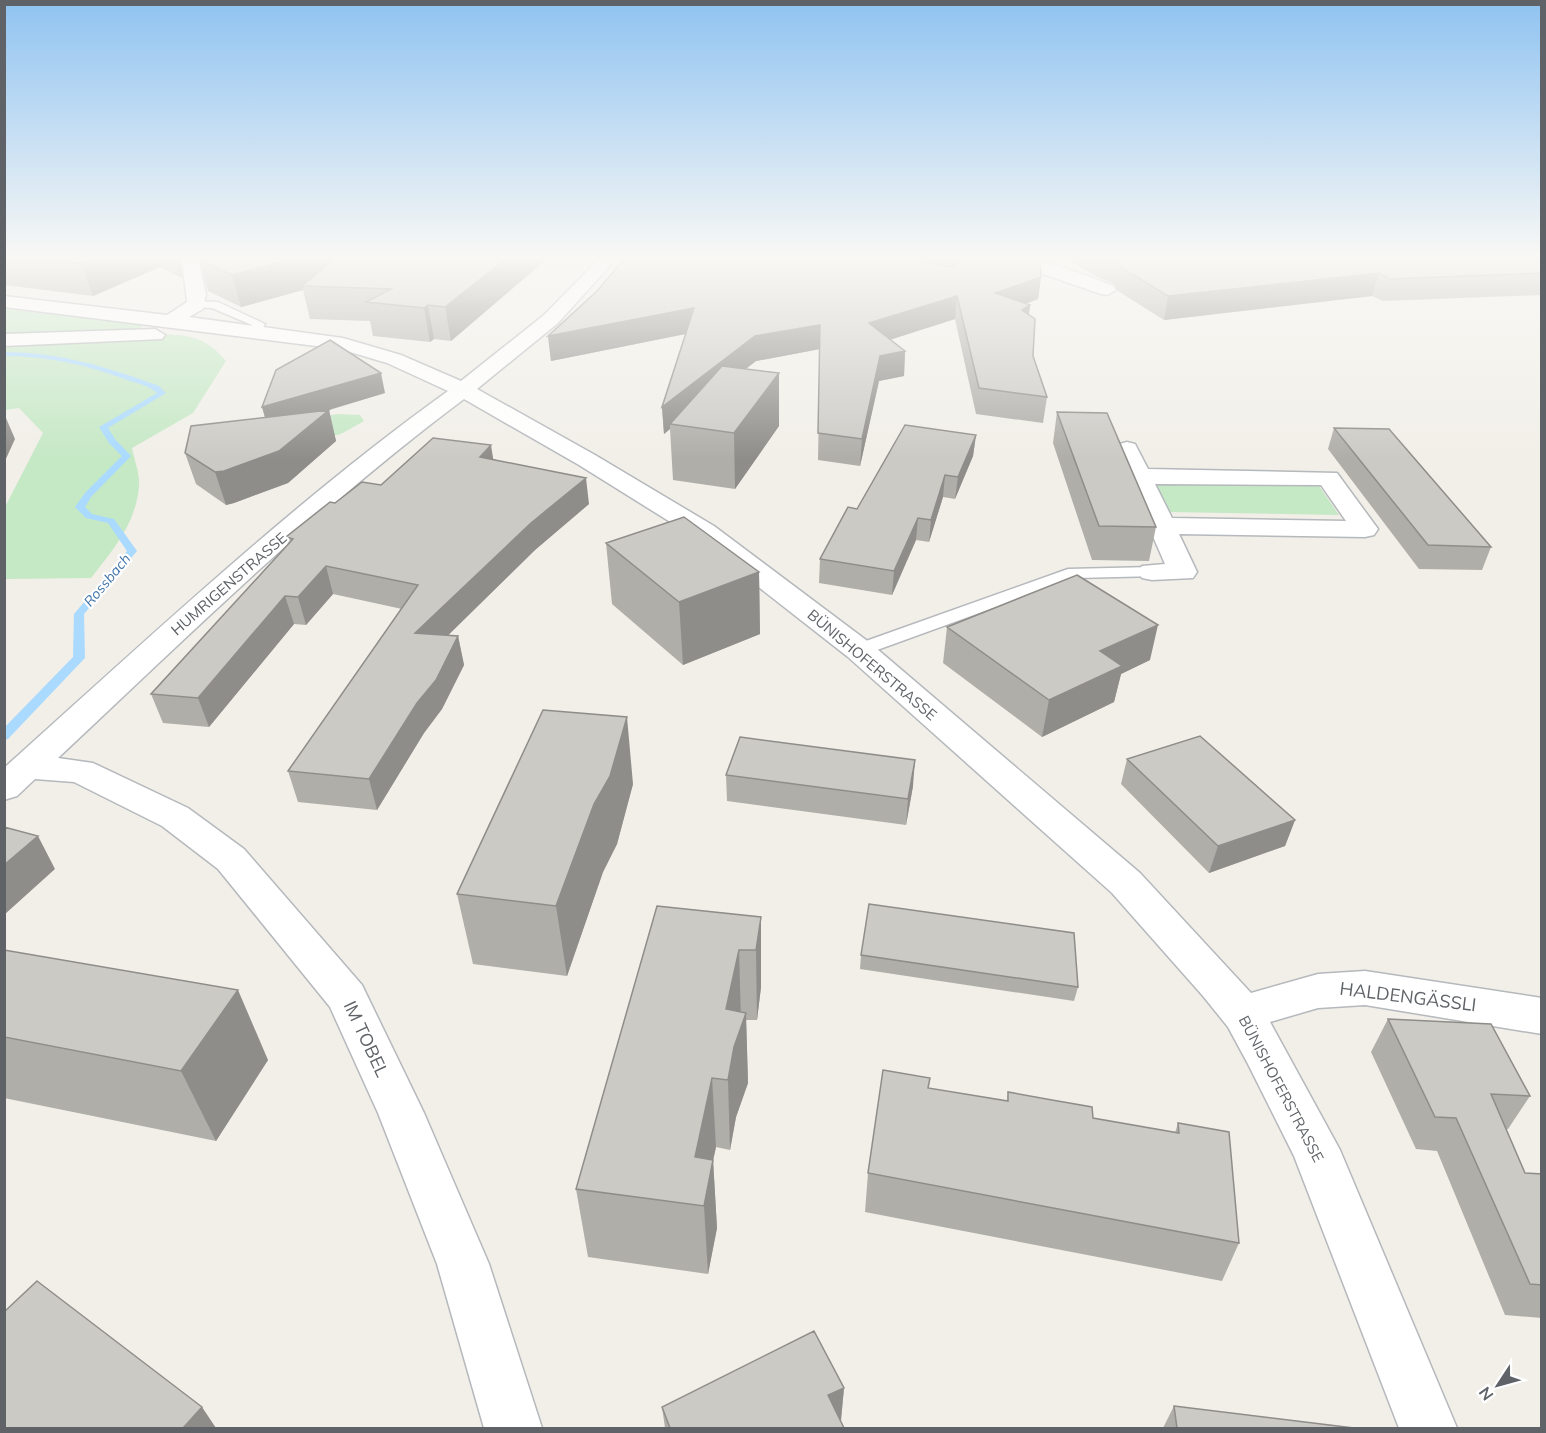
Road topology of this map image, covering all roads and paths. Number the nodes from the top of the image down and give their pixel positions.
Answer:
1 (212, 325) edge
2 (253, 325) edge
3 (544, 325) edge
4 (221, 326) junction
5 (257, 327) junction
6 (4, 340) edge
7 (463, 390) junction
8 (1126, 448) dead end
9 (1139, 476) junction
10 (1162, 526) junction
11 (1152, 572) joint
12 (859, 650) junction
13 (17, 777) edge
14 (1243, 1015) junction
15 (1542, 1016) edge
16 (513, 1428) edge
17 (1428, 1428) edge

1 - 4 street, BÜNISHOFERSTRASSE
2 - 5 lane
3 - 7 street, HUMRIGENSTRASSE
4 - 5 street, BÜNISHOFERSTRASSE
4 - 6 street
5 - 7 street, BÜNISHOFERSTRASSE
7 - 12 street, BÜNISHOFERSTRASSE
7 - 13 street, HUMRIGENSTRASSE
8 - 9 street
9 - 10 street
9 - 10 street
10 - 11 street
11 - 12 lane
12 - 14 street, BÜNISHOFERSTRASSE
13 - 16 street, IM TOBEL
14 - 15 street, HALDENGÄSSLI
14 - 17 street, BÜNISHOFERSTRASSE

